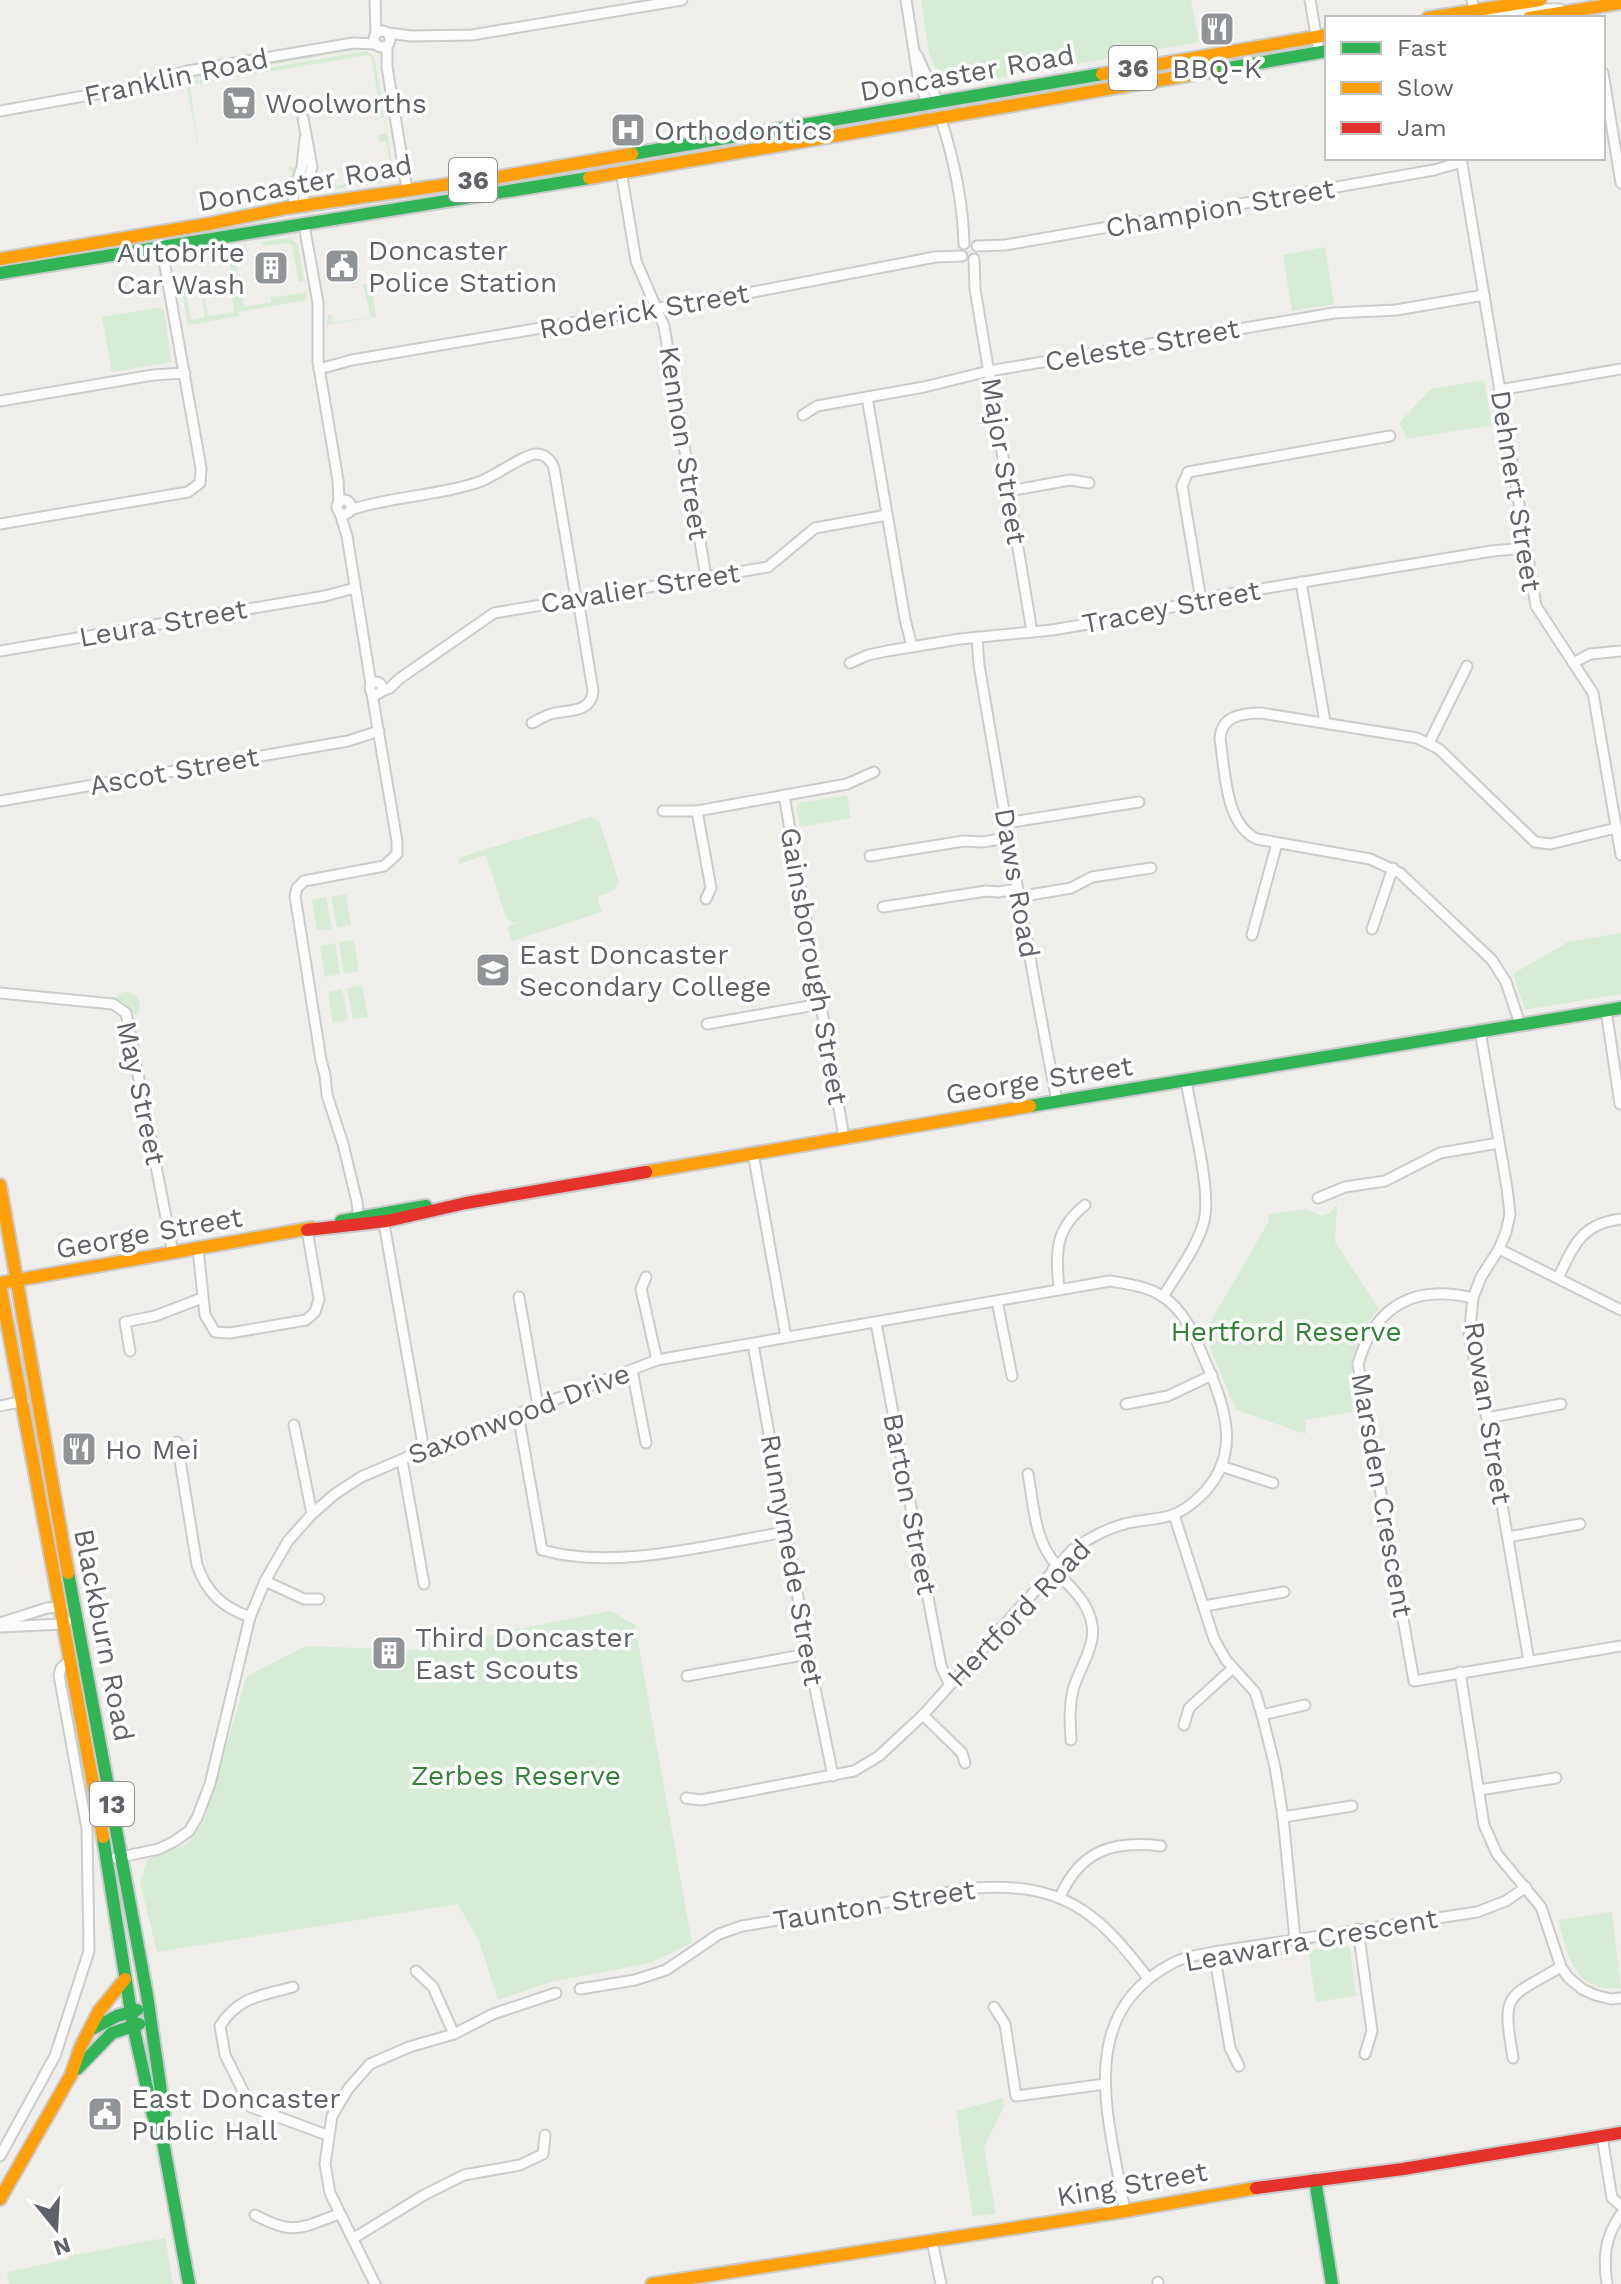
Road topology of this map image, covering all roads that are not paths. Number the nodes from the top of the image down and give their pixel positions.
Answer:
1 (375, 0) edge
2 (682, 0) edge
3 (906, 0) edge
4 (1310, 0) edge
5 (1540, 0) edge
6 (1621, 3) edge
7 (1473, 5) edge
8 (1575, 10) junction
9 (1593, 13) edge
10 (1456, 15) edge
11 (1540, 16) edge
12 (1322, 36) edge
13 (382, 39) junction
14 (1323, 52) edge
15 (1605, 80) edge
16 (933, 103) junction
17 (0, 111) edge
18 (303, 118) dead end
19 (1616, 118) edge
20 (941, 119) junction
21 (1462, 163) edge
22 (621, 171) junction
23 (1621, 183) edge
24 (407, 189) junction
25 (298, 207) junction
26 (305, 230) junction
27 (161, 232) junction
28 (164, 247) junction
29 (969, 251) junction
30 (0, 259) edge
31 (0, 273) edge
32 (1484, 295) junction
33 (658, 309) junction
34 (319, 366) junction
35 (185, 370) junction
36 (1621, 370) edge
37 (989, 371) junction
38 (1499, 390) junction
39 (867, 397) junction
40 (0, 401) edge
41 (803, 415) dead end
42 (1390, 436) dead end
43 (1089, 483) dead end
44 (1009, 491) junction
45 (346, 507) junction
46 (887, 515) junction
47 (0, 524) edge
48 (1525, 544) junction
49 (706, 577) junction
50 (1301, 582) junction
51 (356, 591) junction
52 (577, 599) junction
53 (1201, 600) junction
54 (1032, 632) junction
55 (974, 638) junction
56 (910, 647) junction
57 (0, 651) edge
58 (1621, 651) edge
59 (850, 663) dead end
60 (1467, 666) dead end
61 (1576, 667) junction
62 (377, 688) junction
63 (1325, 722) junction
64 (532, 723) dead end
65 (380, 735) junction
66 (1429, 743) junction
67 (874, 772) dead end
68 (784, 795) junction
69 (0, 801) edge
70 (1139, 802) dead end
71 (663, 811) dead end
72 (697, 811) junction
73 (1006, 823) junction
74 (1617, 832) junction
75 (1008, 838) junction
76 (1277, 843) junction
77 (1621, 855) edge
78 (870, 856) dead end
79 (1151, 868) dead end
80 (1393, 868) junction
81 (1018, 893) junction
82 (706, 899) dead end
83 (883, 907) dead end
84 (1372, 929) dead end
85 (1252, 935) dead end
86 (0, 993) edge
87 (821, 1004) junction
88 (1621, 1008) edge
89 (1606, 1010) junction
90 (707, 1024) dead end
91 (1517, 1025) junction
92 (1480, 1031) junction
93 (1186, 1080) junction
94 (1057, 1101) junction
95 (1620, 1104) edge
96 (844, 1137) junction
97 (1499, 1143) junction
98 (753, 1153) junction
99 (0, 1185) edge
100 (1318, 1198) dead end
101 (1085, 1205) dead end
102 (382, 1219) junction
103 (1621, 1219) edge
104 (358, 1220) junction
105 (307, 1230) junction
106 (4, 1239) edge
107 (198, 1249) junction
108 (1499, 1249) junction
109 (173, 1253) junction
110 (646, 1277) dead end
111 (1558, 1278) junction
112 (16, 1280) junction
113 (0, 1284) edge
114 (1059, 1289) junction
115 (519, 1297) dead end
116 (1163, 1297) junction
117 (202, 1298) junction
118 (1473, 1298) junction
119 (997, 1301) junction
120 (1621, 1310) edge
121 (876, 1323) junction
122 (786, 1337) junction
123 (753, 1344) junction
124 (130, 1351) dead end
125 (657, 1360) junction
126 (632, 1370) junction
127 (1212, 1375) junction
128 (1012, 1376) dead end
129 (37, 1399) junction
130 (22, 1402) junction
131 (1126, 1404) dead end
132 (1561, 1404) dead end
133 (0, 1406) edge
134 (538, 1406) junction
135 (518, 1414) junction
136 (1487, 1418) junction
137 (294, 1425) dead end
138 (177, 1442) dead end
139 (646, 1443) dead end
140 (424, 1450) junction
141 (402, 1460) junction
142 (1221, 1466) junction
143 (1028, 1474) dead end
144 (1273, 1483) dead end
145 (312, 1514) junction
146 (1174, 1515) junction
147 (1580, 1524) dead end
148 (786, 1532) junction
149 (60, 1534) junction
150 (1508, 1537) junction
151 (46, 1538) junction
152 (1055, 1567) junction
153 (265, 1581) junction
154 (424, 1584) dead end
155 (1284, 1592) dead end
156 (319, 1599) dead end
157 (60, 1606) junction
158 (1204, 1606) junction
159 (76, 1611) junction
160 (250, 1617) junction
161 (63, 1624) junction
162 (0, 1625) edge
163 (1621, 1646) edge
164 (808, 1654) junction
165 (70, 1660) junction
166 (1529, 1661) junction
167 (1233, 1668) junction
168 (1460, 1672) junction
169 (687, 1676) dead end
170 (949, 1683) junction
171 (1305, 1705) dead end
172 (923, 1715) junction
173 (1262, 1715) junction
174 (1184, 1725) dead end
175 (1071, 1740) dead end
176 (965, 1763) dead end
177 (833, 1776) junction
178 (1556, 1778) dead end
179 (1479, 1790) junction
180 (686, 1798) dead end
181 (1352, 1806) dead end
182 (1283, 1817) junction
183 (1161, 1846) dead end
184 (123, 1857) junction
185 (107, 1858) junction
186 (1526, 1887) junction
187 (1060, 1897) junction
188 (1358, 1929) junction
189 (1295, 1939) junction
190 (1214, 1952) junction
191 (1561, 1967) junction
192 (416, 1971) dead end
193 (1148, 1978) junction
194 (125, 1979) junction
195 (293, 1987) dead end
196 (580, 1989) dead end
197 (556, 1993) dead end
198 (1621, 1998) edge
199 (994, 2007) dead end
200 (149, 2008) junction
201 (132, 2018) junction
202 (89, 2031) junction
203 (454, 2034) junction
204 (1365, 2054) dead end
205 (1513, 2058) dead end
206 (1239, 2066) dead end
207 (71, 2075) junction
208 (1105, 2084) junction
209 (1621, 2133) edge
210 (327, 2135) junction
211 (545, 2135) dead end
212 (1602, 2137) junction
213 (163, 2142) junction
214 (0, 2156) edge
215 (1315, 2180) junction
216 (0, 2199) edge
217 (1621, 2206) edge
218 (1125, 2211) junction
219 (339, 2214) junction
220 (1621, 2214) edge
221 (255, 2215) dead end
222 (354, 2238) junction
223 (932, 2241) junction
224 (189, 2284) edge
225 (375, 2284) edge
226 (652, 2284) edge
227 (941, 2284) edge
228 (1332, 2284) edge
229 (1607, 2284) edge

1 - 13 street
2 - 13 street, Franklin Road
3 - 16 street
4 - 12 street
5 - 7 main road
6 - 9 main road
7 - 8 street
7 - 10 main road
8 - 9 main road
8 - 11 main road
12 - 14 street
12 - 16 main road, Doncaster Road / 36
13 - 17 street, Franklin Road
13 - 24 street
14 - 20 main road, Doncaster Road / 36
15 - 19 street
16 - 20 main road
16 - 24 main road, Doncaster Road / 36
18 - 25 street
19 - 23 street
20 - 22 main road, Doncaster Road / 36
20 - 29 street, Major Street
21 - 29 street, Champion Street
21 - 32 street, Dehnert Street
22 - 26 main road, Doncaster Road / 36
22 - 33 street, Kennon Street
24 - 25 main road, Doncaster Road / 36
25 - 26 main road
25 - 27 main road, Doncaster Road / 36
26 - 28 main road, Doncaster Road / 36
26 - 34 street
27 - 28 street
27 - 30 main road, Doncaster Road / 36
28 - 31 main road, Doncaster Road / 36
28 - 35 street
29 - 33 street, Roderick Street
29 - 37 street, Major Street
32 - 37 street, Celeste Street
32 - 38 street, Dehnert Street
33 - 34 street, Roderick Street
33 - 49 street, Kennon Street
34 - 45 street
35 - 40 street
35 - 47 street
36 - 38 street
37 - 39 street, Celeste Street
37 - 44 street, Major Street
38 - 48 street, Dehnert Street
39 - 41 street, Celeste Street
39 - 46 street
42 - 53 street
43 - 44 street
44 - 54 street, Major Street
45 - 51 street
45 - 52 street
46 - 49 street, Cavalier Street
46 - 56 street
48 - 50 street, Tracey Street
48 - 61 street, Dehnert Street
49 - 52 street, Cavalier Street
50 - 53 street, Tracey Street
50 - 63 street
51 - 57 street, Leura Street
51 - 62 street
52 - 62 street, Cavalier Street
52 - 64 street
53 - 54 street, Tracey Street
54 - 55 street, Tracey Street
55 - 56 street, Tracey Street
55 - 73 street, Daws Road
56 - 59 street, Tracey Street
58 - 61 street
60 - 66 street
61 - 74 street, Dehnert Street
62 - 65 street
63 - 66 street
63 - 76 street
65 - 69 street, Ascot Street
65 - 104 street
66 - 74 street
67 - 68 street
68 - 72 street
68 - 87 street, Gainsborough Street
70 - 73 street
71 - 72 street
72 - 82 street
73 - 75 street, Daws Road
74 - 77 street, Dehnert Street
75 - 78 street
75 - 81 street, Daws Road
76 - 80 street
76 - 85 street
79 - 81 street
80 - 84 street
80 - 91 street
81 - 83 street
81 - 94 street, Daws Road
86 - 109 street, May Street
87 - 90 street
87 - 96 street, Gainsborough Street
88 - 89 main road, George Street
89 - 91 main road, George Street
89 - 95 street
91 - 92 main road, George Street
92 - 93 main road, George Street
92 - 97 street, Rowan Street
93 - 94 main road, George Street
93 - 116 street
94 - 96 main road, George Street
96 - 98 main road, George Street
97 - 100 street
97 - 108 street, Rowan Street
98 - 102 main road, George Street
98 - 122 street
99 - 106 main road, Blackburn Road / 13
101 - 114 street
102 - 104 main road, George Street
102 - 140 street
103 - 111 street
104 - 105 main road, George Street
105 - 107 main road, George Street
105 - 117 street
106 - 112 main road, Blackburn Road / 13
107 - 109 main road, George Street
107 - 117 street
108 - 111 street
108 - 118 street, Rowan Street
109 - 112 main road, George Street
110 - 125 street
111 - 120 street
112 - 113 main road, George Street
112 - 129 main road, Blackburn Road / 13
113 - 130 main road, Blackburn Road / 13
114 - 116 street, Saxonwood Drive
114 - 119 street, Saxonwood Drive
115 - 134 street
116 - 127 street, Hertford Road
117 - 124 street
118 - 136 street, Rowan Street
118 - 168 street, Marsden Crescent
119 - 121 street, Saxonwood Drive
119 - 128 street
121 - 122 street, Saxonwood Drive
121 - 170 street, Barton Street
122 - 123 street, Saxonwood Drive
123 - 125 street, Saxonwood Drive
123 - 148 street, Runnymede Street
125 - 126 street, Saxonwood Drive
126 - 134 street, Saxonwood Drive
126 - 139 street
127 - 131 street
127 - 142 street, Hertford Road
129 - 130 street
129 - 149 main road, Blackburn Road / 13
130 - 133 street
130 - 151 main road, Blackburn Road / 13
132 - 136 street
134 - 135 street, Saxonwood Drive
135 - 140 street, Saxonwood Drive
135 - 148 street
136 - 150 street, Rowan Street
137 - 145 street
138 - 160 street
140 - 141 street, Saxonwood Drive
141 - 145 street, Saxonwood Drive
141 - 154 street
142 - 144 street
142 - 146 street, Hertford Road
143 - 152 street
145 - 153 street, Saxonwood Drive
146 - 152 street, Hertford Road
146 - 158 street
147 - 150 street
148 - 164 street, Runnymede Street
149 - 151 main road
149 - 159 main road, Blackburn Road / 13
150 - 166 street, Rowan Street
151 - 157 main road, Blackburn Road / 13
152 - 170 street, Hertford Road
152 - 175 street
153 - 156 street
153 - 160 street, Saxonwood Drive
155 - 158 street
157 - 159 street
157 - 161 main road, Blackburn Road / 13
157 - 162 street
158 - 167 street
159 - 161 street
159 - 184 main road, Blackburn Road / 13
160 - 184 street, Saxonwood Drive
161 - 162 street
161 - 165 main road, Blackburn Road / 13
163 - 166 street
164 - 169 street
164 - 177 street, Runnymede Street
165 - 185 main road, Blackburn Road / 13
165 - 214 street
166 - 168 street
167 - 173 street
167 - 174 street
168 - 179 street
170 - 172 street, Hertford Road
171 - 173 street
172 - 176 street
172 - 177 street, Hertford Road
173 - 182 street
177 - 180 street, Hertford Road
178 - 179 street
179 - 186 street
181 - 182 street
182 - 189 street
183 - 187 street
184 - 185 street, Saxonwood Drive
184 - 200 main road, Blackburn Road / 13
185 - 194 main road, Blackburn Road / 13
186 - 188 street, Leawarra Crescent
186 - 191 street
187 - 193 street, Taunton Street
187 - 196 street, Taunton Street
188 - 189 street, Leawarra Crescent
188 - 204 street
189 - 190 street, Leawarra Crescent
190 - 193 street, Leawarra Crescent
190 - 206 street
191 - 198 street
191 - 205 street
192 - 203 street
193 - 208 street, Leawarra Crescent
194 - 201 main road, Blackburn Road
194 - 202 main road
195 - 210 street
197 - 203 street
199 - 208 street
200 - 201 main road
200 - 213 main road, Blackburn Road
201 - 202 main road
201 - 207 main road
201 - 213 main road, Blackburn Road
202 - 207 main road
203 - 210 street
207 - 216 main road
208 - 218 street, Leawarra Crescent
209 - 212 main road, King Street
210 - 219 street
211 - 222 street
212 - 215 main road, King Street
212 - 217 street
213 - 224 main road, Blackburn Road
215 - 218 main road, King Street
215 - 228 main road
218 - 223 main road, King Street
219 - 221 street
219 - 222 street
220 - 229 street
222 - 225 street
223 - 226 main road, King Street
223 - 227 street

